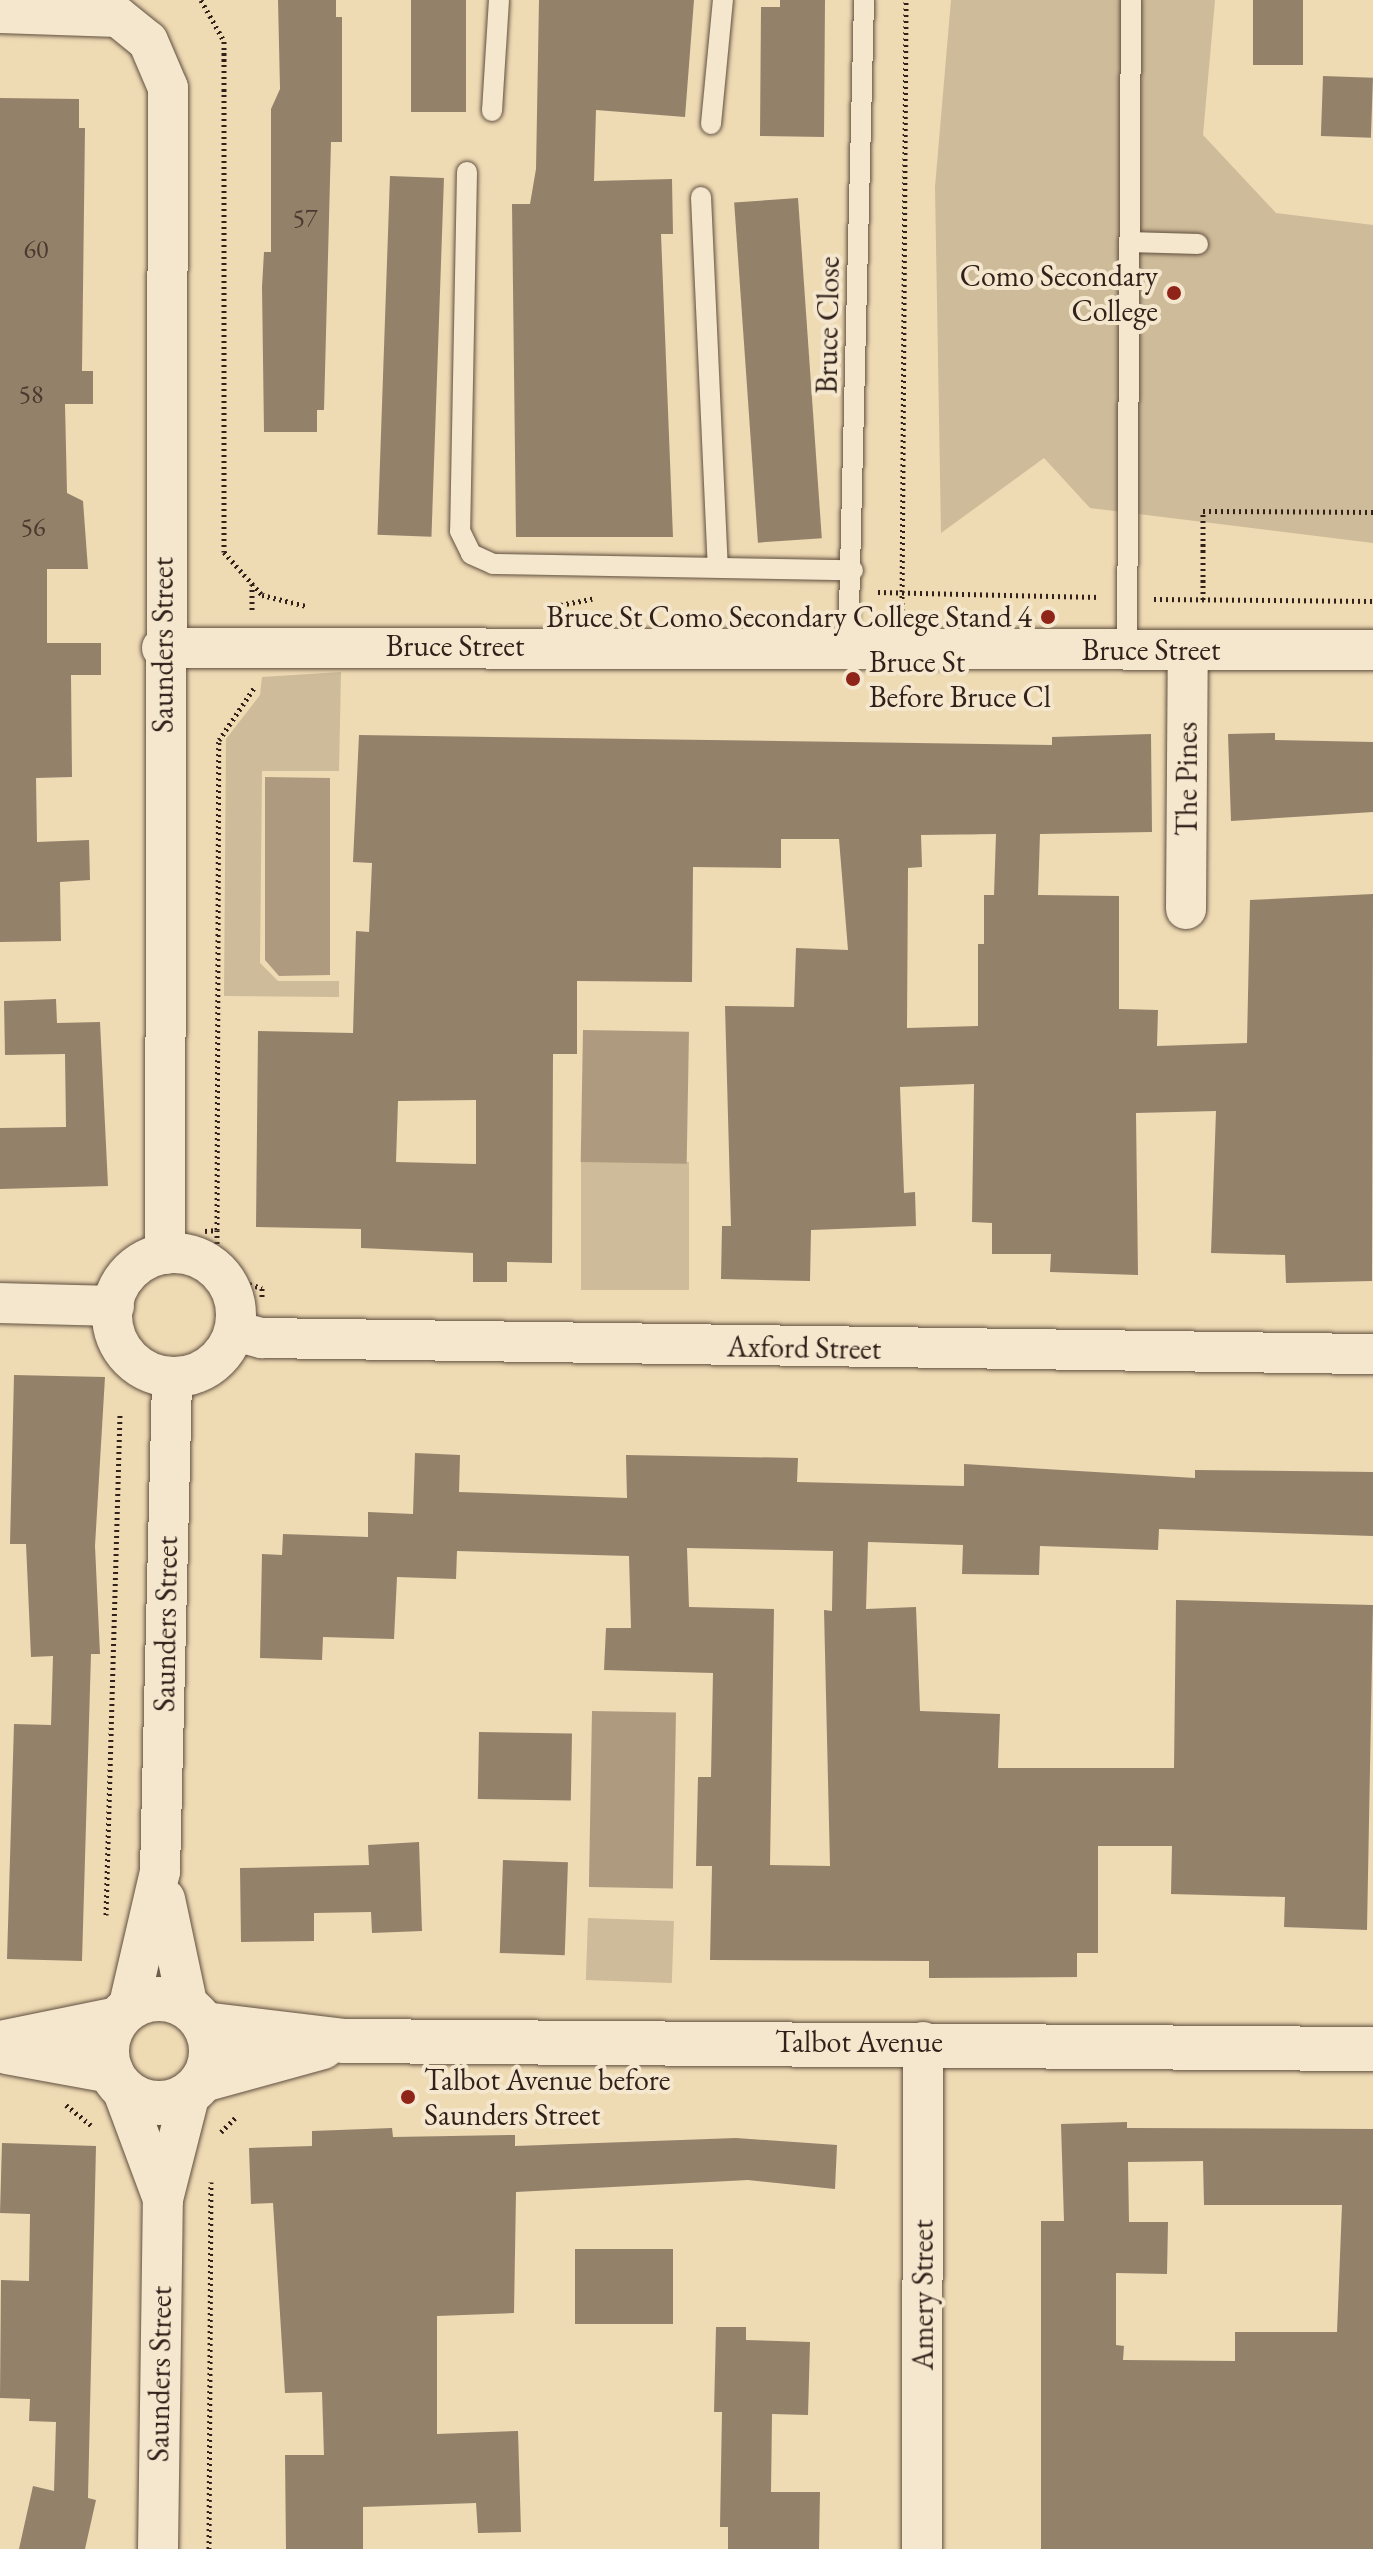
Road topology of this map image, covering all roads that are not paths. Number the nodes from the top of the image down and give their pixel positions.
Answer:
1 (499, 0) edge
2 (723, 0) edge
3 (864, 0) edge
4 (1131, 0) edge
5 (65, 7) edge
6 (0, 13) edge
7 (492, 111) dead end
8 (711, 124) dead end
9 (467, 172) dead end
10 (701, 197) dead end
11 (1129, 242) junction
12 (1198, 244) dead end
13 (718, 566) junction
14 (853, 570) junction
15 (162, 648) junction
16 (1127, 650) junction
17 (1188, 650) junction
18 (1373, 650) edge
19 (848, 651) junction
20 (1186, 909) dead end
21 (165, 1244) junction
22 (0, 1303) edge
23 (114, 1306) junction
24 (235, 1331) junction
25 (1373, 1354) edge
26 (172, 1377) junction
27 (160, 1871) junction
28 (123, 2014) junction
29 (196, 2016) junction
30 (345, 2041) junction
31 (923, 2042) junction
32 (0, 2043) edge
33 (1373, 2049) edge
34 (0, 2051) edge
35 (116, 2079) junction
36 (197, 2087) junction
37 (163, 2199) junction
38 (158, 2549) edge
39 (922, 2549) edge

1 - 7 lane
2 - 8 lane
3 - 14 lane, Bruce Close
4 - 11 lane
5 - 6 street
5 - 15 street, Saunders Street
9 - 13 lane
10 - 13 lane
11 - 12 lane
11 - 16 lane
13 - 14 lane
14 - 19 lane, Bruce Close
15 - 19 street, Bruce Street
15 - 21 street, Saunders Street
16 - 17 street, Bruce Street
16 - 19 street, Bruce Street
17 - 18 street, Bruce Street
17 - 20 street, The Pines
21 - 23 street
21 - 24 street
22 - 23 street
23 - 26 street
24 - 25 street, Axford Street
24 - 26 street
26 - 27 street, Saunders Street
27 - 28 street, Saunders Street
27 - 29 street, Saunders Street
28 - 29 street
28 - 32 street
28 - 35 street
29 - 30 street, Talbot Avenue
29 - 36 street
30 - 31 street, Talbot Avenue
30 - 36 street, Talbot Avenue
31 - 33 street, Talbot Avenue
31 - 39 street, Amery Street
34 - 35 street
35 - 36 street
35 - 37 street, Saunders Street
36 - 37 street, Saunders Street
37 - 38 street, Saunders Street

